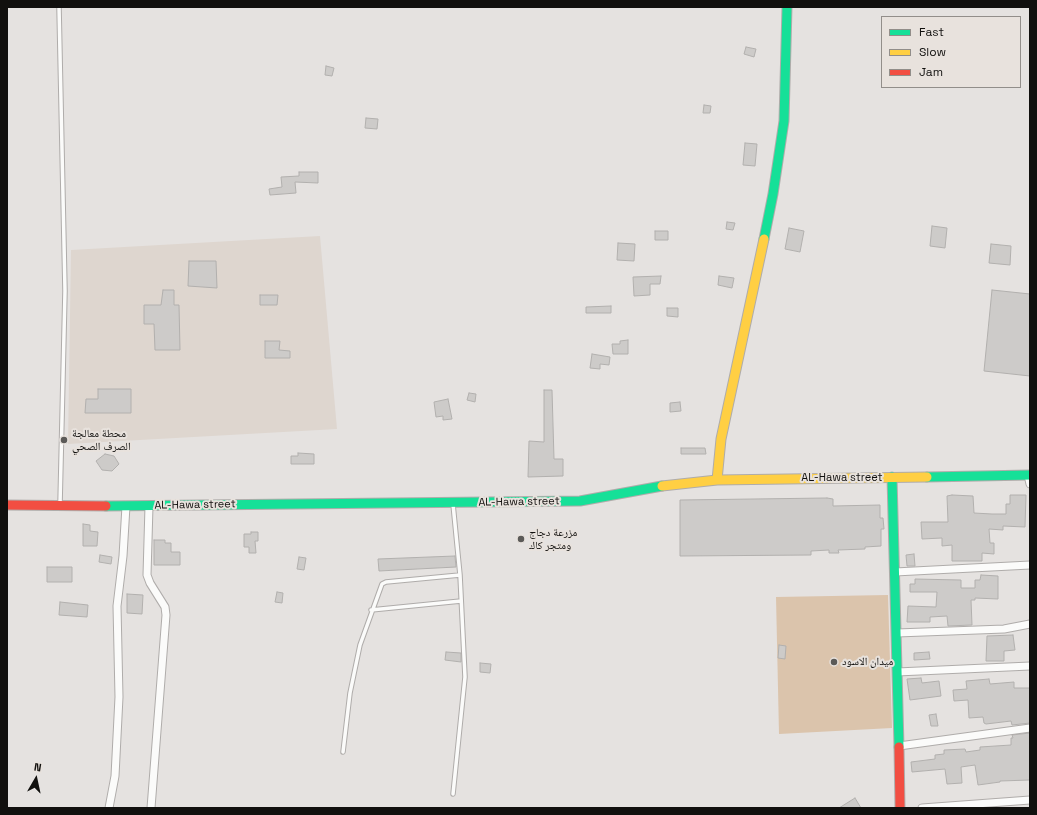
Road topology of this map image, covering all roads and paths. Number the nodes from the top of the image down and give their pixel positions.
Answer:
1 (59, 7) edge
2 (787, 7) edge
3 (892, 477) junction
4 (1029, 478) edge
5 (717, 480) junction
6 (453, 503) junction
7 (7, 505) edge
8 (60, 506) junction
9 (126, 506) junction
10 (149, 506) junction
11 (1030, 565) edge
12 (895, 572) junction
13 (460, 575) junction
14 (461, 601) junction
15 (371, 610) junction
16 (1030, 624) edge
17 (897, 633) junction
18 (1030, 666) edge
19 (897, 672) junction
20 (1030, 728) edge
21 (899, 746) junction
22 (343, 752) dead end
23 (453, 794) dead end
24 (1030, 800) edge
25 (109, 808) edge
26 (151, 808) edge
27 (900, 808) edge
28 (922, 808) edge

1 - 8 lane
2 - 5 street
3 - 4 street, AL-Hawa street
3 - 5 street, AL-Hawa street
3 - 12 street
5 - 6 street, AL-Hawa street
6 - 10 street, AL-Hawa street
6 - 13 lane
7 - 8 street, AL-Hawa street
8 - 9 street, AL-Hawa street
9 - 10 street, AL-Hawa street
9 - 25 street
10 - 26 street
11 - 12 street
12 - 17 street
13 - 14 lane
13 - 15 lane
14 - 15 lane
14 - 23 lane
15 - 22 lane
16 - 17 street
17 - 19 street
18 - 19 street
19 - 21 street
20 - 21 street
21 - 27 street
24 - 28 street

